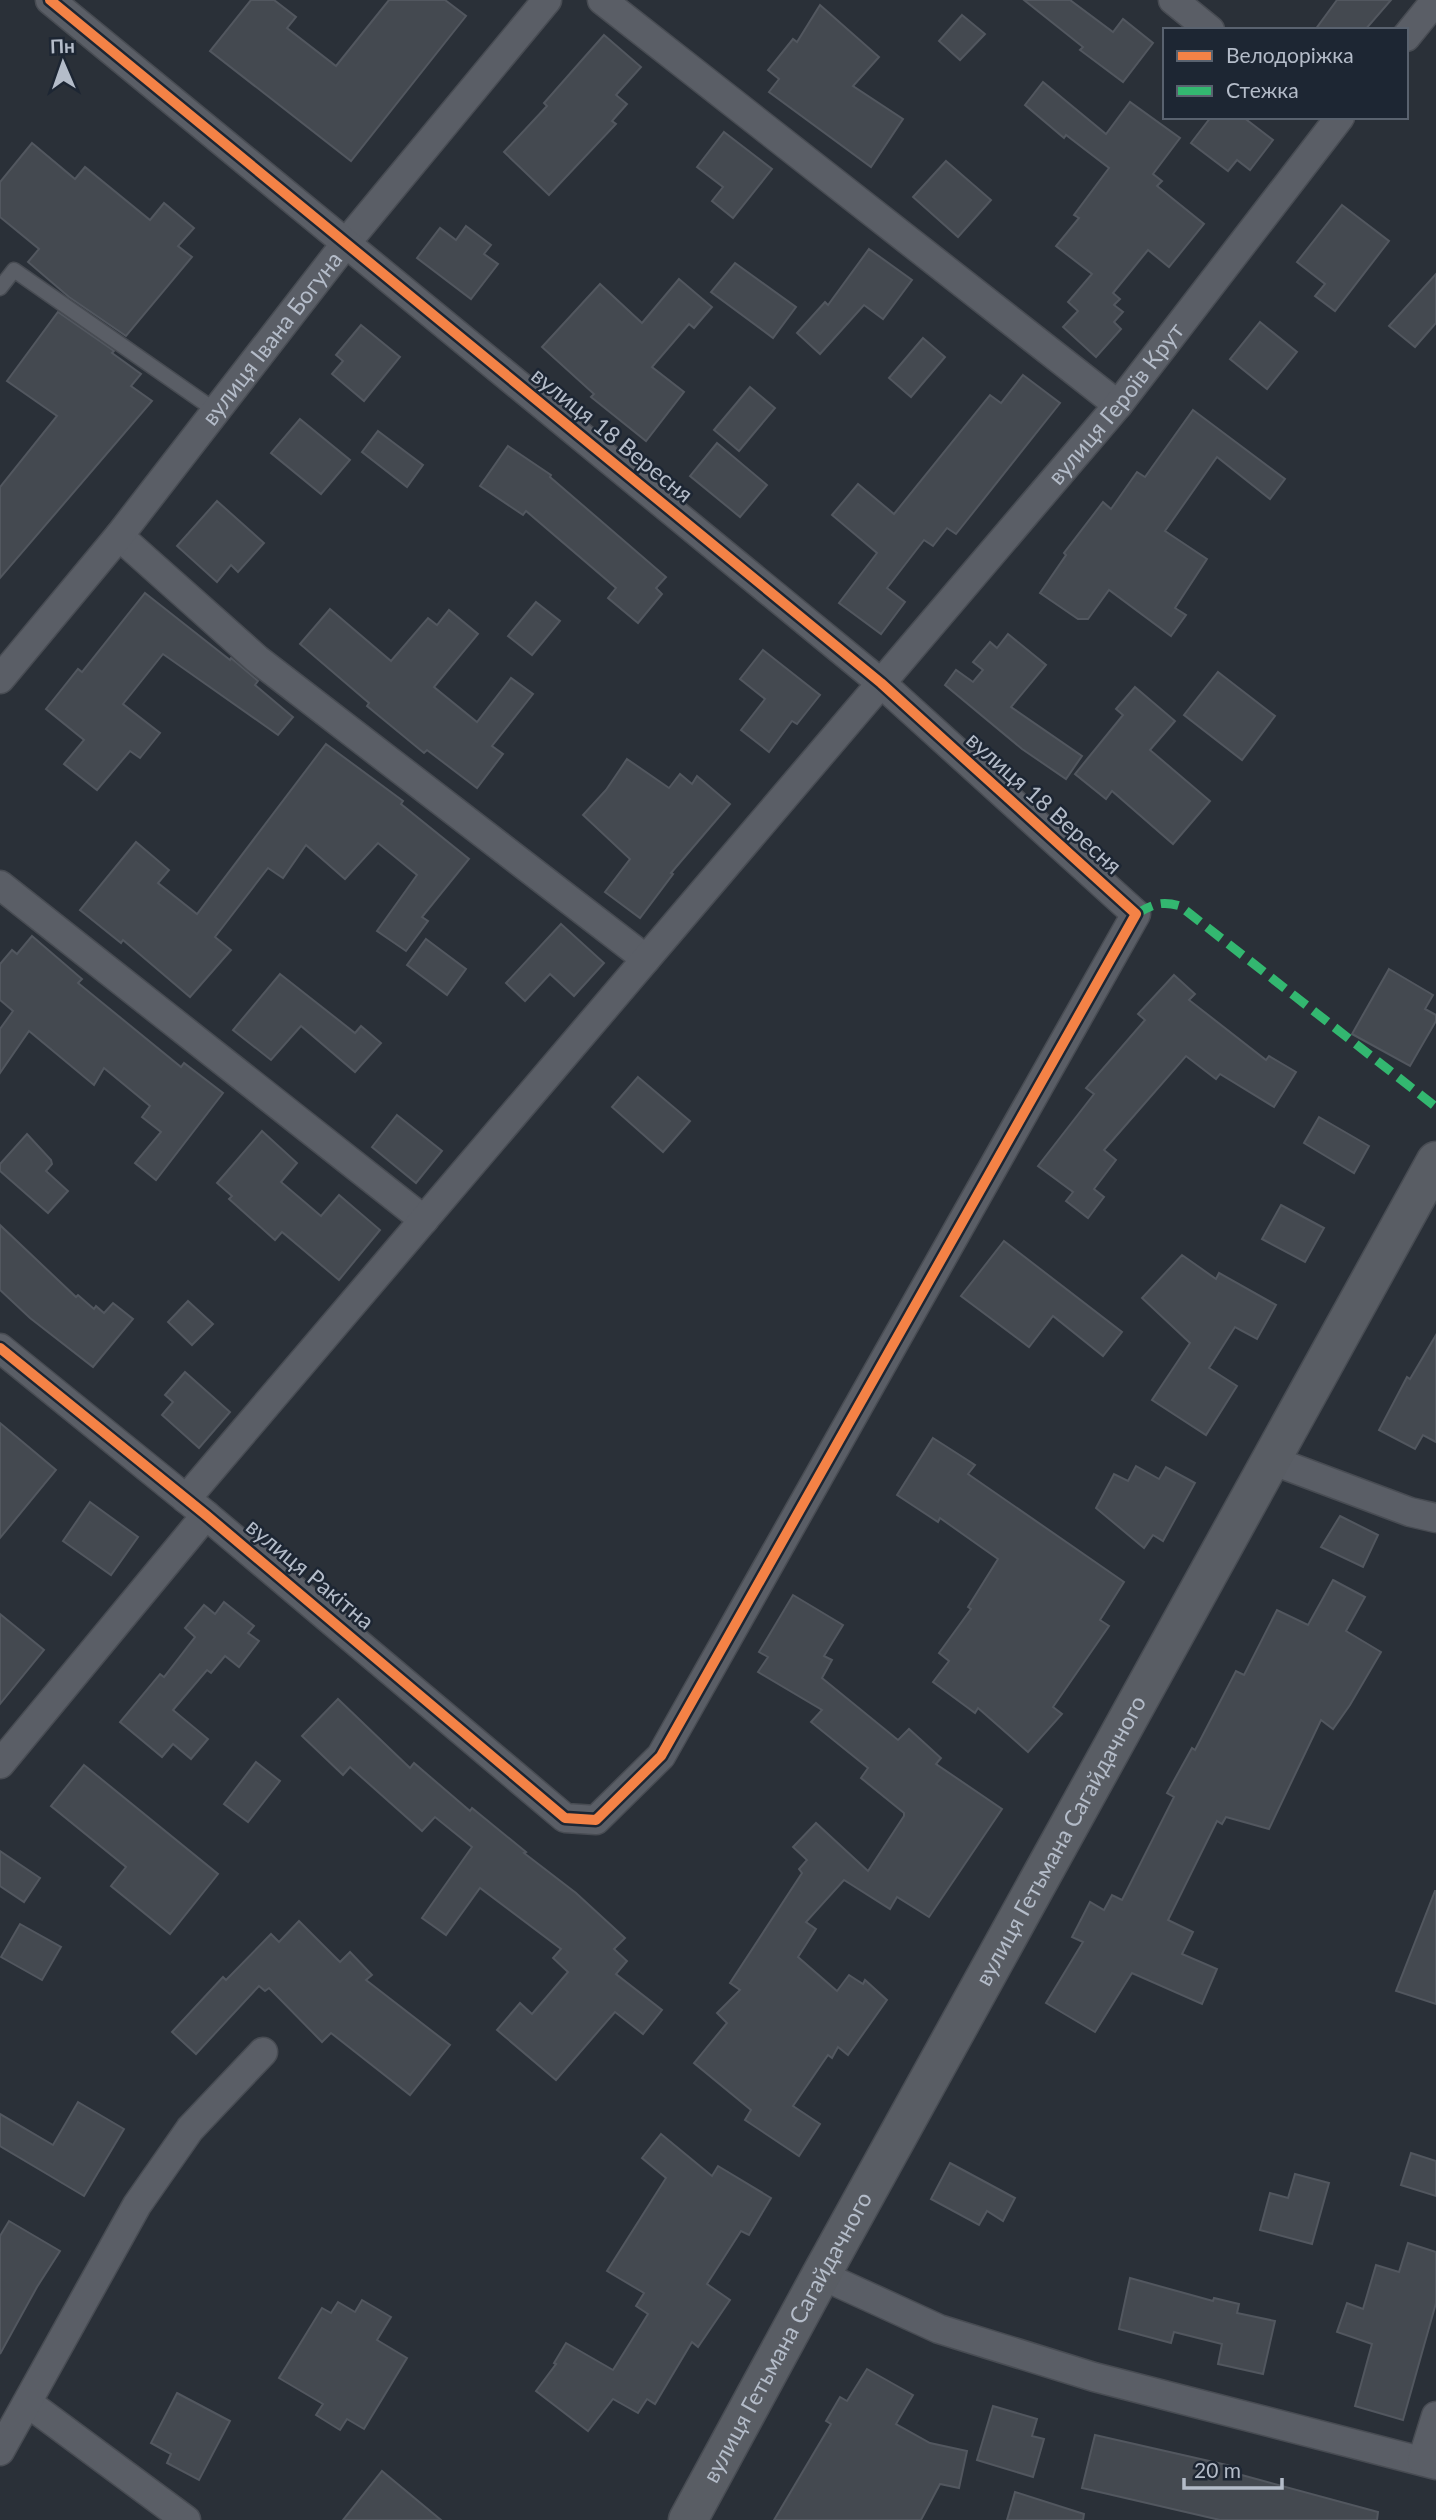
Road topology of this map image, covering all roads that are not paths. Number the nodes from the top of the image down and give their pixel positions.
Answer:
1 (50, 0) edge
2 (547, 0) edge
3 (602, 0) edge
4 (1173, 0) edge
5 (1436, 0) edge
6 (1208, 28) edge
7 (1418, 34) edge
8 (1331, 121) edge
9 (346, 243) junction
10 (0, 288) edge
11 (1118, 405) junction
12 (216, 411) junction
13 (119, 536) junction
14 (0, 679) edge
15 (881, 683) junction
16 (0, 886) edge
17 (646, 959) junction
18 (1436, 1161) edge
19 (424, 1220) junction
20 (0, 1348) edge
21 (1271, 1460) junction
22 (196, 1507) junction
23 (1436, 1518) edge
24 (0, 1765) edge
25 (596, 1820) joint
26 (263, 2052) dead end
27 (821, 2275) junction
28 (28, 2403) junction
29 (1436, 2416) edge
30 (0, 2451) edge
31 (1429, 2463) edge
32 (696, 2517) edge
33 (186, 2520) edge

1 - 9 street, вулиця 18 Вересня
2 - 9 street, вулиця Івана Богуна
3 - 11 street
4 - 6 street
5 - 7 street
8 - 11 street, вулиця Героїв Крут
9 - 12 street, вулиця Івана Богуна
9 - 15 street, вулиця 18 Вересня
10 - 12 lane
11 - 15 street, вулиця Героїв Крут
12 - 13 street, вулиця Івана Богуна
13 - 14 street, вулиця Івана Богуна
13 - 17 street
15 - 17 street, вулиця Героїв Крут
15 - 25 street, вулиця 18 Вересня
16 - 19 street
17 - 19 street, вулиця Героїв Крут
18 - 21 main road, вулиця Гетьмана Сагайдачного
19 - 22 street, вулиця Героїв Крут
20 - 22 street, вулиця Ракітна
21 - 23 street
21 - 27 main road, вулиця Гетьмана Сагайдачного
22 - 24 street, вулиця Героїв Крут
22 - 25 street, вулиця Ракітна
26 - 28 street
27 - 31 street
27 - 32 main road, вулиця Гетьмана Сагайдачного
28 - 30 street
28 - 33 street
29 - 31 street

